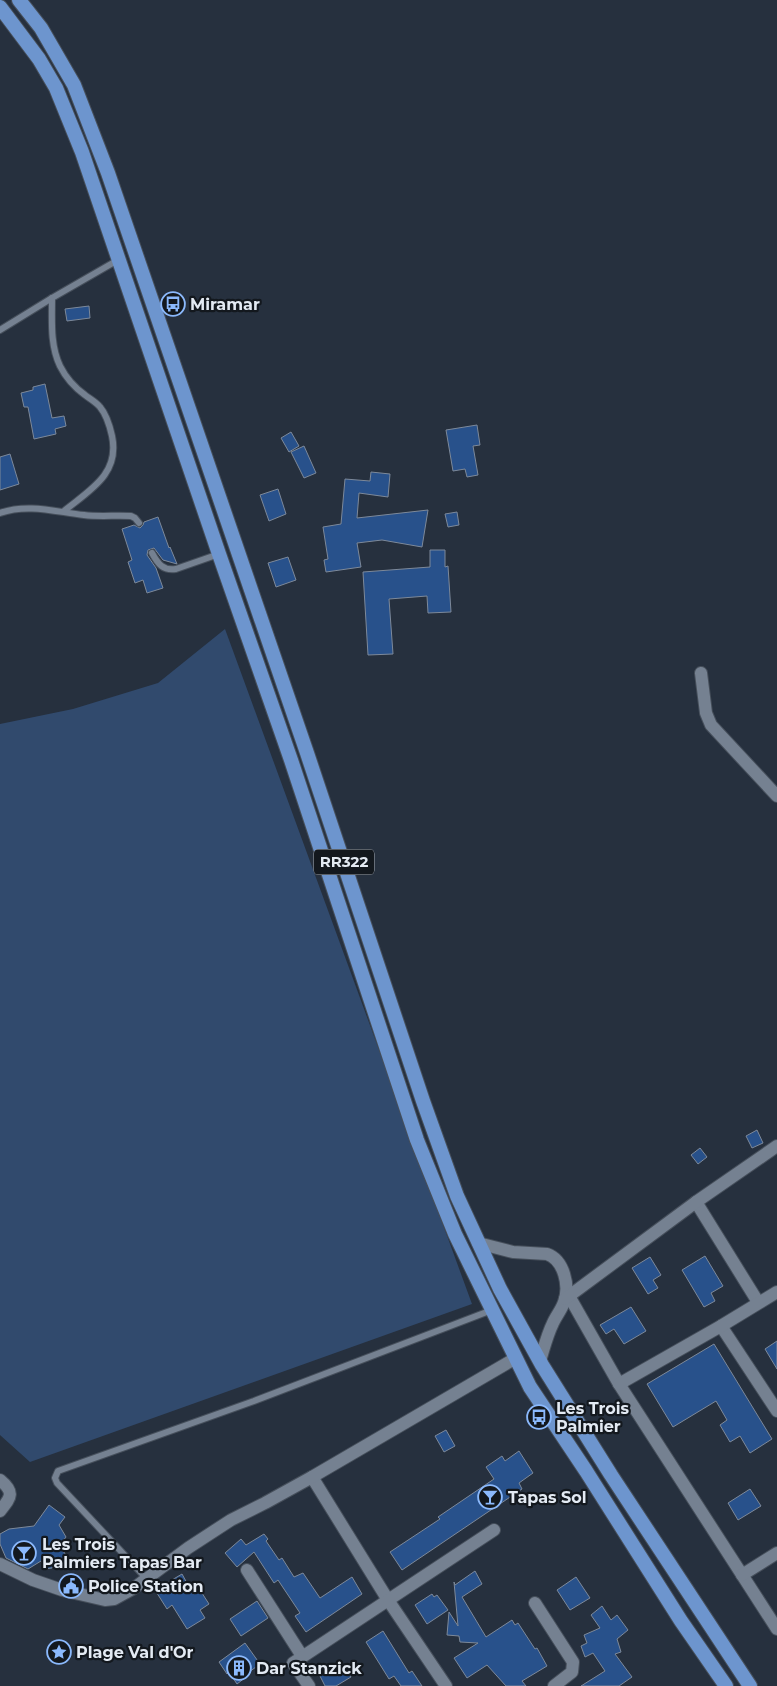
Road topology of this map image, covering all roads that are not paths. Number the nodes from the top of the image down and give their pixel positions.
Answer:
1 (19, 0) edge
2 (0, 7) edge
3 (120, 260) junction
4 (52, 298) junction
5 (0, 330) edge
6 (64, 511) junction
7 (0, 513) edge
8 (139, 523) dead end
9 (152, 553) dead end
10 (219, 554) junction
11 (700, 672) dead end
12 (777, 796) edge
13 (777, 1146) edge
14 (696, 1202) junction
15 (478, 1243) junction
16 (777, 1292) edge
17 (567, 1297) junction
18 (758, 1302) junction
19 (492, 1310) junction
20 (721, 1326) junction
21 (516, 1358) junction
22 (540, 1361) junction
23 (620, 1384) junction
24 (777, 1411) edge
25 (312, 1477) junction
26 (0, 1480) edge
27 (0, 1512) edge
28 (494, 1530) dead end
29 (777, 1553) edge
30 (0, 1564) edge
31 (247, 1570) dead end
32 (742, 1575) junction
33 (146, 1578) junction
34 (388, 1600) junction
35 (535, 1603) dead end
36 (777, 1629) edge
37 (302, 1656) junction
38 (309, 1686) edge
39 (446, 1686) edge
40 (554, 1686) edge
41 (726, 1686) edge
42 (750, 1686) edge

1 - 15 main road, RR322
2 - 3 main road, RR322
3 - 4 lane
3 - 10 main road, RR322
4 - 5 lane
4 - 6 lane
6 - 7 lane
6 - 8 lane
9 - 10 lane
10 - 19 main road, RR322
11 - 12 street
13 - 14 street
14 - 17 street
14 - 18 street
15 - 17 street
15 - 22 main road, RR322
16 - 18 street
17 - 22 street
17 - 23 street
18 - 20 street
19 - 21 main road, RR322
19 - 33 lane
20 - 23 street
20 - 24 street
21 - 25 street
21 - 41 main road, RR322
22 - 42 main road, RR322
23 - 32 street
25 - 33 street
25 - 34 street
26 - 27 street
28 - 34 street
29 - 32 street
30 - 33 street
31 - 37 street
32 - 36 street
34 - 37 street
34 - 39 street
35 - 40 street
37 - 38 street

